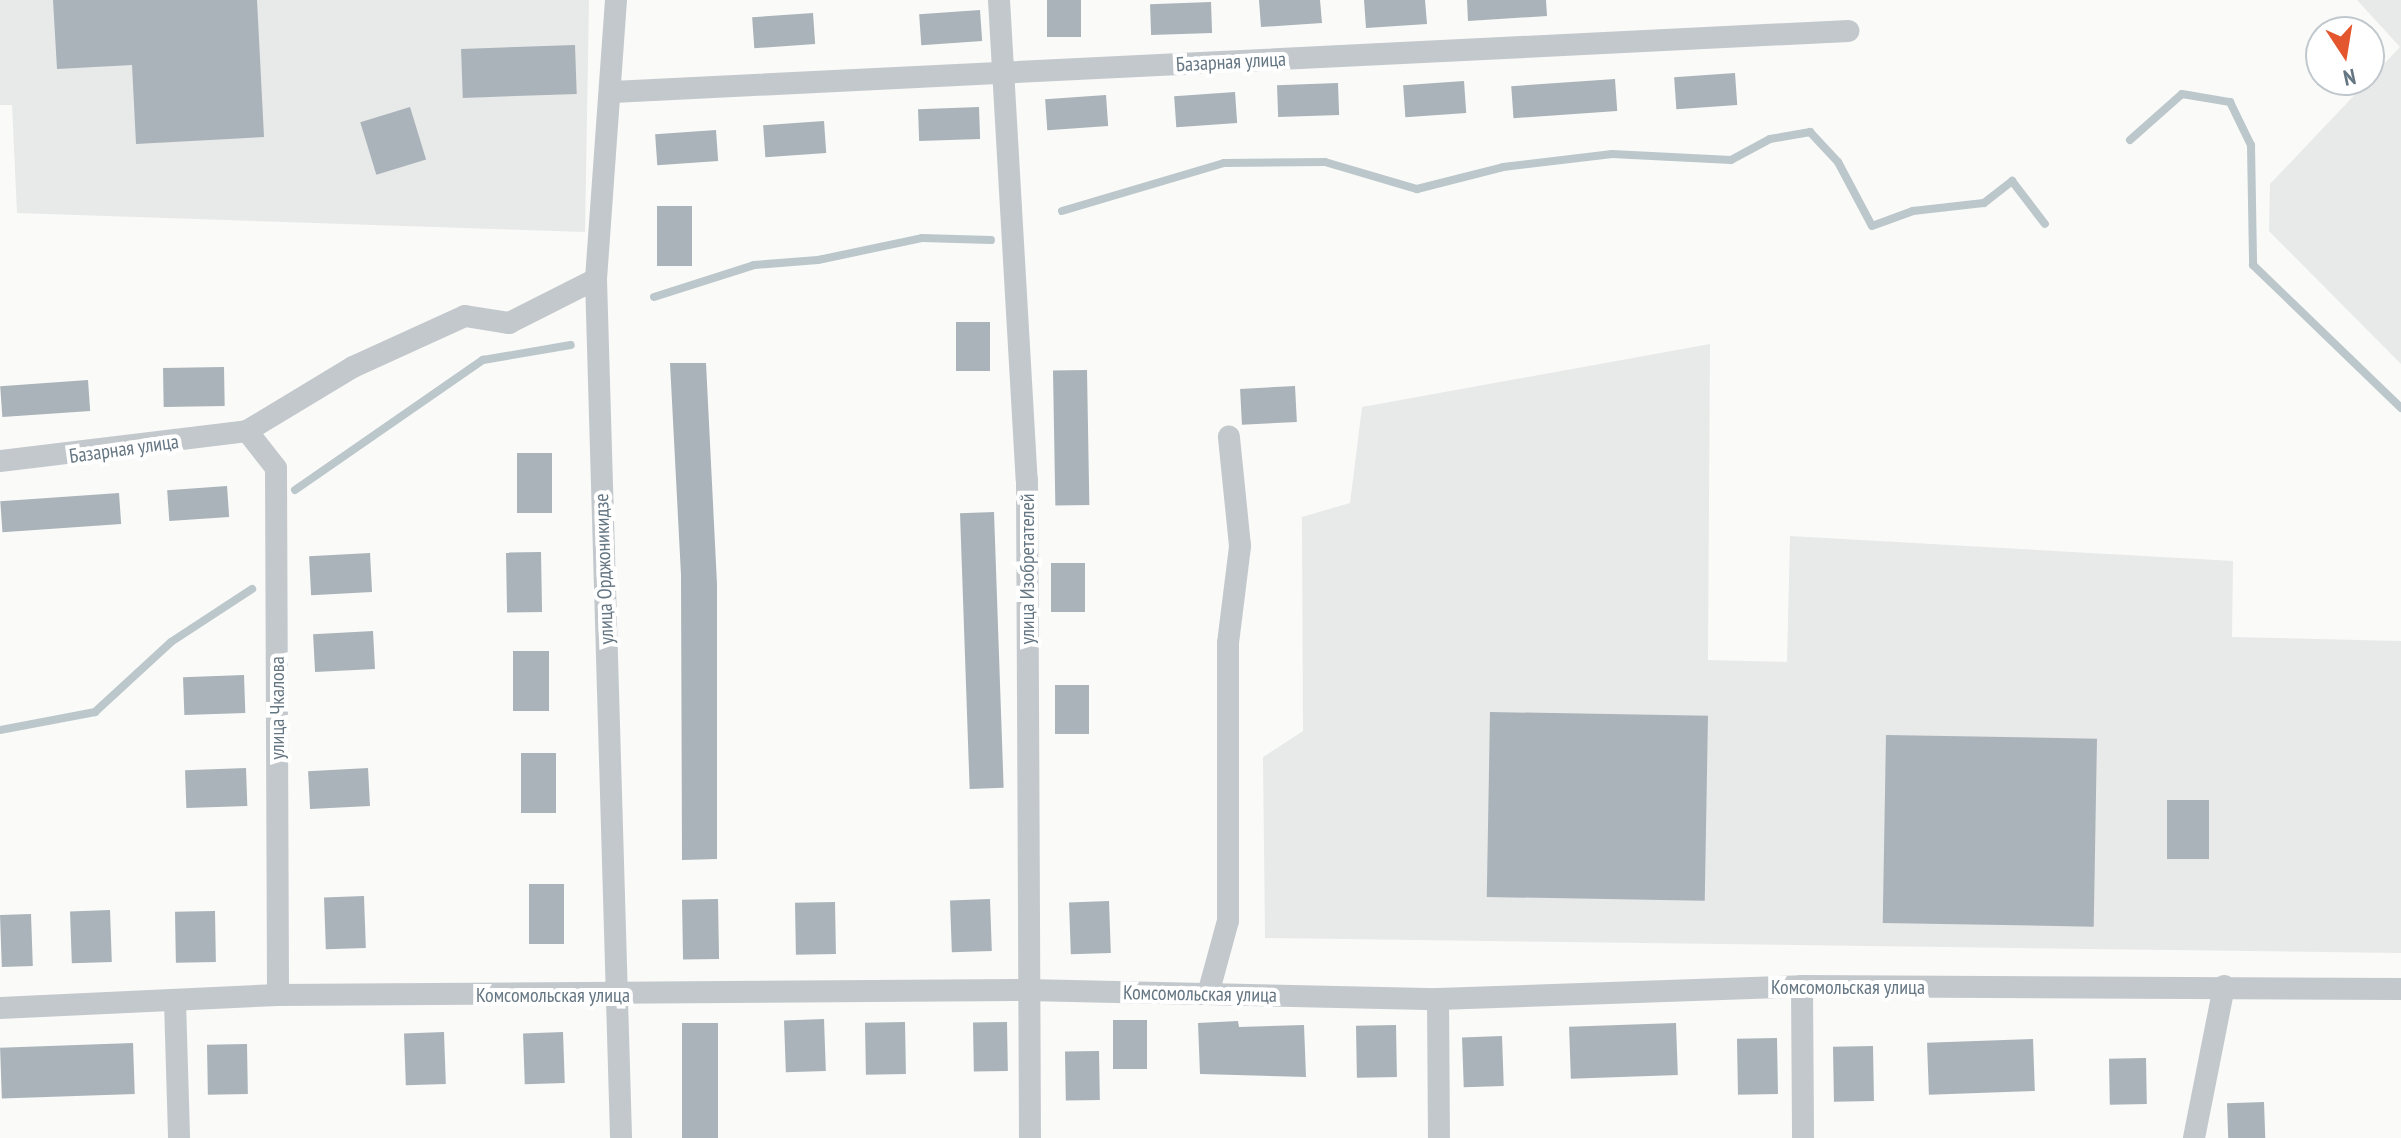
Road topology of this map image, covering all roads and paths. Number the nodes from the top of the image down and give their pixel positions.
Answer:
1 (616, 0) edge
2 (999, 0) edge
3 (1848, 31) dead end
4 (1003, 73) junction
5 (613, 92) junction
6 (596, 279) junction
7 (247, 431) junction
8 (1229, 437) dead end
9 (0, 461) edge
10 (1802, 986) junction
11 (2224, 986) junction
12 (2401, 989) edge
13 (1027, 990) junction
14 (1208, 994) junction
15 (278, 995) junction
16 (615, 995) junction
17 (1438, 999) junction
18 (175, 1001) junction
19 (0, 1008) edge
20 (179, 1138) edge
21 (621, 1138) edge
22 (1030, 1138) edge
23 (1439, 1138) edge
24 (1803, 1138) edge
25 (2194, 1138) edge

1 - 5 street, улица Орджоникидзе
2 - 4 street, улица Изобретателей
3 - 4 street, Базарная улица
4 - 5 street, Базарная улица
4 - 13 street, улица Изобретателей
5 - 6 street, улица Орджоникидзе
6 - 7 street
6 - 16 street, улица Орджоникидзе
7 - 9 street, Базарная улица
7 - 15 street, улица Чкалова
8 - 14 street
10 - 11 street, Комсомольская улица
10 - 17 street, Комсомольская улица
10 - 24 street
11 - 12 street, Комсомольская улица
11 - 25 street
13 - 14 street, Комсомольская улица
13 - 16 street, Комсомольская улица
13 - 22 street, улица Изобретателей
14 - 17 street, Комсомольская улица
15 - 16 street, Комсомольская улица
15 - 18 street, Комсомольская улица
16 - 21 street, улица Орджоникидзе
17 - 23 street
18 - 19 street, Комсомольская улица
18 - 20 street

